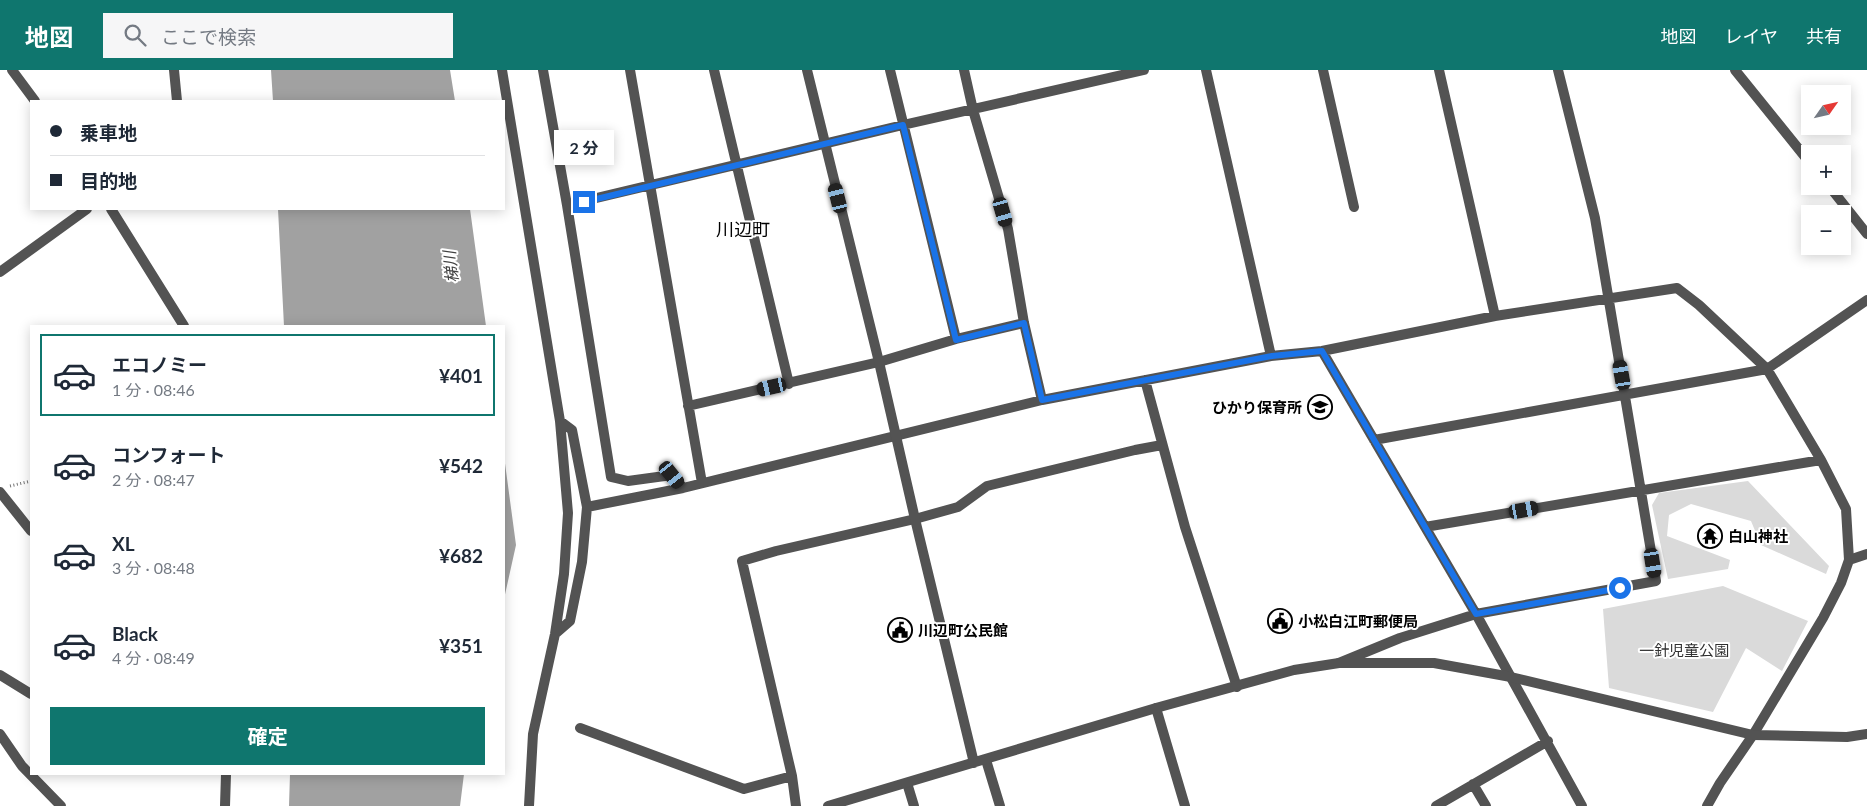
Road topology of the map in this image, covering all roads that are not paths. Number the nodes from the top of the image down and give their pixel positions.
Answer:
1 (12, 70) edge
2 (174, 70) edge
3 (502, 70) edge
4 (542, 70) edge
5 (630, 70) edge
6 (714, 70) edge
7 (807, 70) edge
8 (890, 70) edge
9 (964, 70) edge
10 (1144, 70) edge
11 (1206, 70) edge
12 (1322, 70) edge
13 (1439, 70) edge
14 (1558, 70) edge
15 (1735, 70) edge
16 (34, 100) edge
17 (177, 100) edge
18 (973, 110) junction
19 (903, 125) junction
20 (825, 144) junction
21 (1801, 152) edge
22 (736, 165) junction
23 (650, 186) junction
24 (1835, 195) edge
25 (567, 205) junction
26 (1354, 207) dead end
27 (87, 210) edge
28 (112, 210) edge
29 (1867, 234) edge
30 (0, 272) edge
31 (1608, 298) junction
32 (1867, 300) edge
33 (1495, 316) junction
34 (1024, 323) junction
35 (183, 325) edge
36 (956, 340) junction
37 (1322, 351) junction
38 (1272, 356) junction
39 (880, 362) junction
40 (1767, 369) junction
41 (1145, 380) junction
42 (788, 384) junction
43 (1625, 394) junction
44 (1042, 400) junction
45 (688, 406) junction
46 (560, 421) junction
47 (897, 435) junction
48 (1374, 440) junction
49 (1162, 445) junction
50 (1821, 460) junction
51 (702, 482) junction
52 (683, 488) junction
53 (4, 490) edge
54 (1641, 490) junction
55 (587, 507) junction
56 (915, 519) junction
57 (1426, 527) junction
58 (30, 529) edge
59 (1867, 554) edge
60 (1849, 560) junction
61 (1476, 614) junction
62 (555, 634) junction
63 (1339, 662) junction
64 (0, 675) edge
65 (1512, 677) junction
66 (1237, 687) junction
67 (30, 693) edge
68 (1156, 708) junction
69 (580, 728) dead end
70 (0, 734) edge
71 (1867, 734) edge
72 (1753, 735) junction
73 (1548, 741) junction
74 (986, 760) junction
75 (974, 763) junction
76 (30, 774) edge
77 (31, 775) edge
78 (226, 775) edge
79 (792, 776) junction
80 (907, 783) junction
81 (1473, 784) junction
82 (61, 806) edge
83 (225, 806) edge
84 (529, 806) edge
85 (796, 806) edge
86 (828, 806) edge
87 (914, 806) edge
88 (1000, 806) edge
89 (1185, 806) edge
90 (1436, 806) edge
91 (1486, 806) edge
92 (1582, 806) edge
93 (1707, 806) edge

1 - 16 street
2 - 17 street
3 - 46 street
4 - 25 street
5 - 23 street
6 - 22 street
7 - 20 street
8 - 19 street
9 - 18 street
10 - 18 street
11 - 38 street
12 - 26 street
13 - 33 street
14 - 31 street
15 - 21 street
18 - 19 street
18 - 34 street
19 - 20 street
19 - 36 street
20 - 22 street
20 - 39 street
22 - 23 street
22 - 42 street
23 - 25 street
23 - 45 street
24 - 29 street
25 - 52 street
27 - 30 street
28 - 35 street
31 - 33 street
31 - 40 street
31 - 43 street
32 - 40 street
33 - 37 street
34 - 36 street
34 - 44 street
36 - 39 street
37 - 38 street
37 - 48 street
38 - 41 street
39 - 42 street
39 - 47 street
40 - 43 street
40 - 50 street
41 - 44 street
41 - 49 street
42 - 45 street
43 - 48 street
43 - 54 street
44 - 47 street
45 - 51 street
46 - 55 street
46 - 62 street
47 - 51 street
47 - 56 street
48 - 57 street
49 - 56 street
49 - 66 street
50 - 54 street
50 - 60 street
51 - 52 street
52 - 55 street
53 - 58 street
54 - 57 street
54 - 61 street
55 - 62 street
56 - 75 street
56 - 79 street
57 - 61 street
59 - 60 street
60 - 72 street
61 - 63 street
61 - 65 street
62 - 84 street
63 - 65 street
63 - 66 street
64 - 67 street
65 - 72 street
65 - 73 street
66 - 68 street
68 - 74 street
68 - 89 street
69 - 79 street
70 - 76 street
71 - 72 street
72 - 93 street
73 - 81 street
73 - 92 street
74 - 75 street
74 - 88 street
75 - 80 street
77 - 82 street
78 - 83 street
79 - 85 street
80 - 86 street
80 - 87 street
81 - 90 street
81 - 91 street

